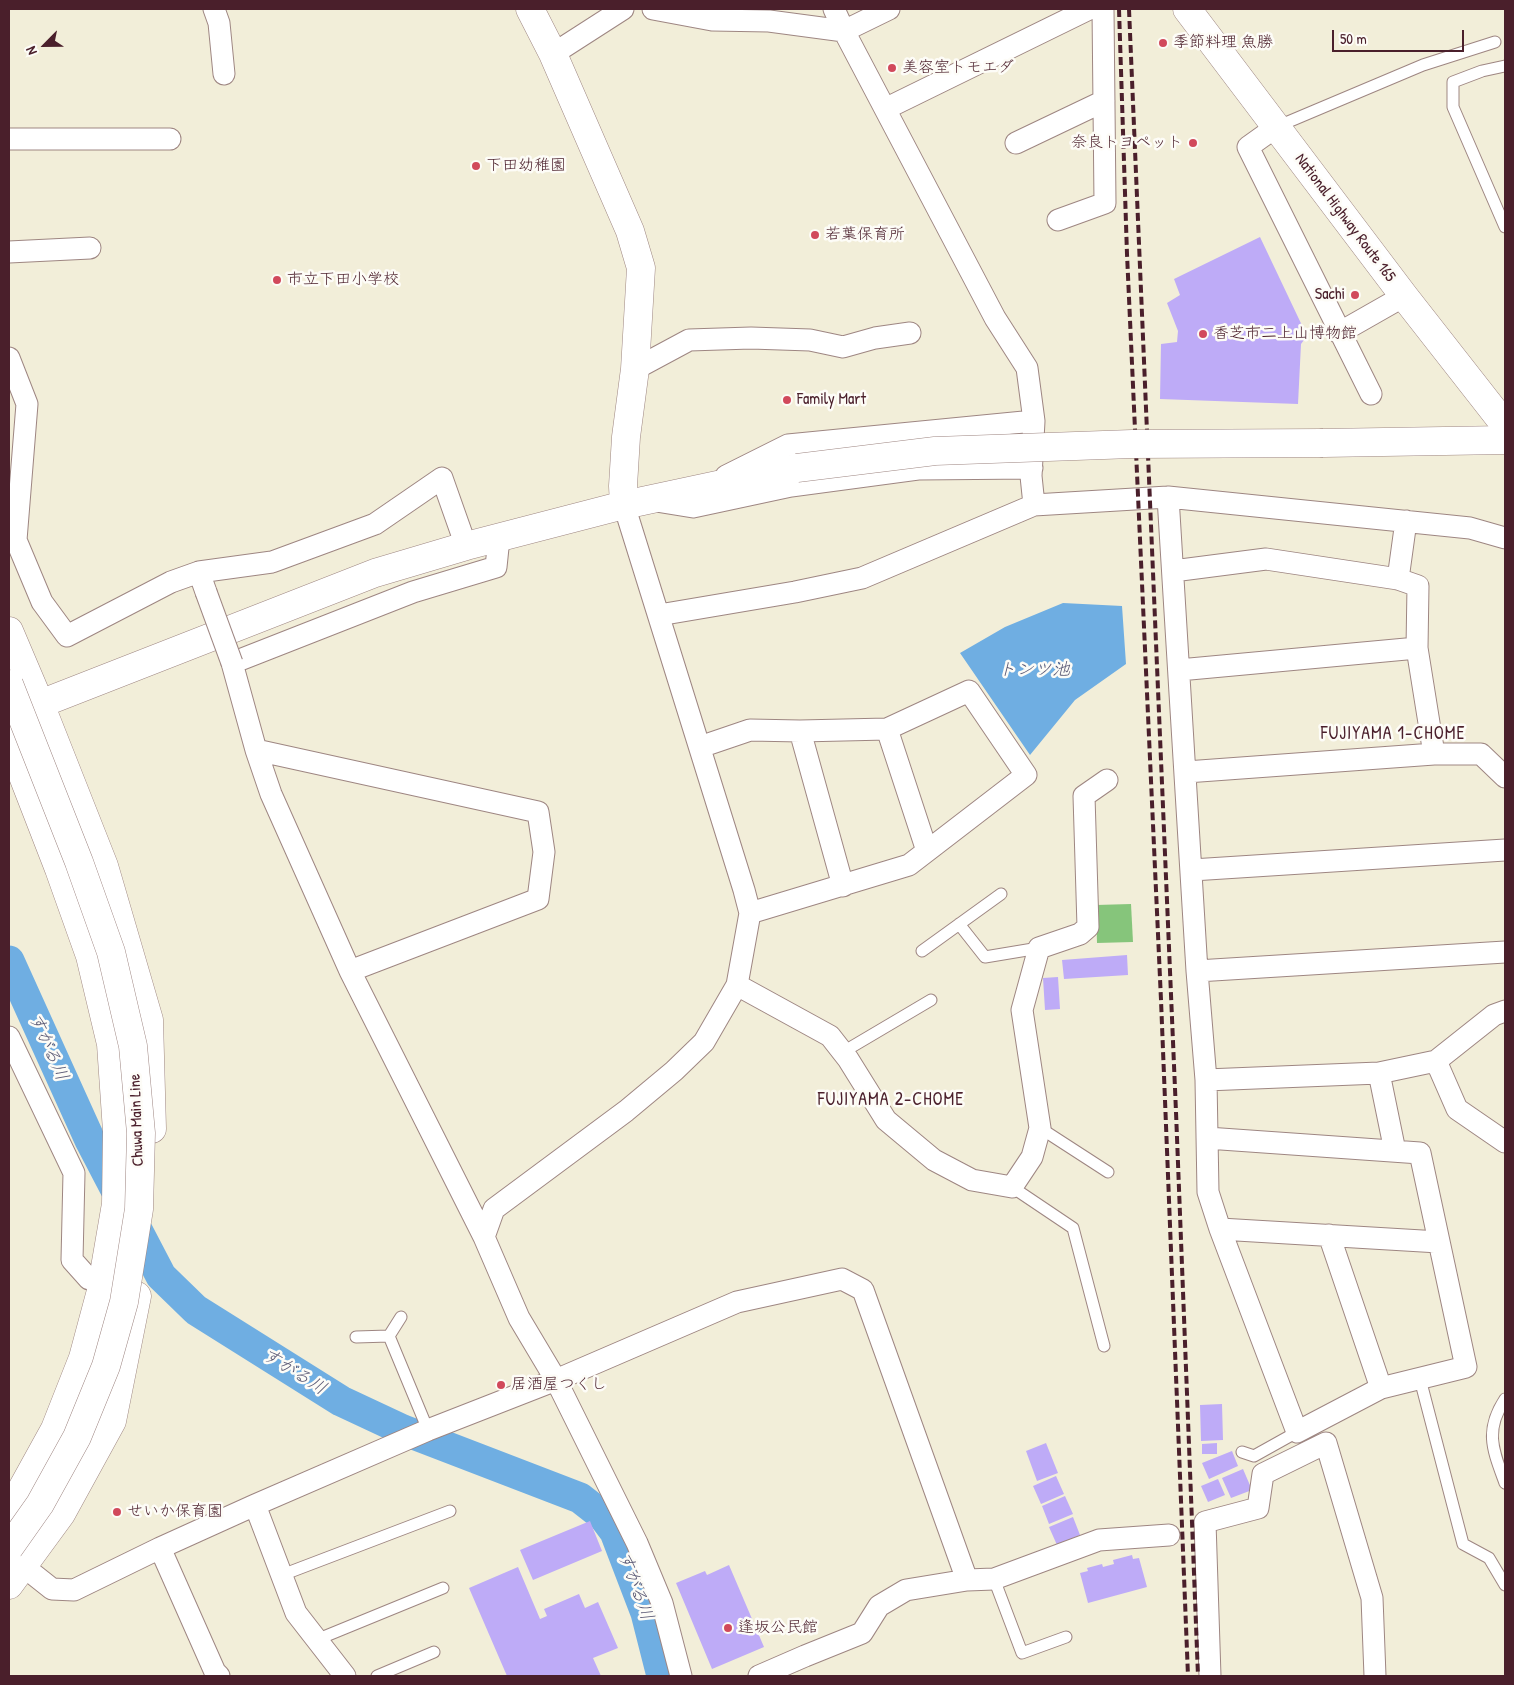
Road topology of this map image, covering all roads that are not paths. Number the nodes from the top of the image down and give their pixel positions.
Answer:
1 (214, 9) edge
2 (530, 9) edge
3 (623, 9) edge
4 (653, 9) edge
5 (834, 9) edge
6 (889, 9) edge
7 (1089, 9) edge
8 (1103, 9) edge
9 (1187, 9) edge
10 (844, 31) junction
11 (1495, 42) dead end
12 (553, 54) junction
13 (1505, 66) edge
14 (224, 74) dead end
15 (1104, 101) junction
16 (885, 109) junction
17 (1276, 128) junction
18 (9, 139) edge
19 (170, 139) dead end
20 (1016, 143) dead end
21 (1058, 220) dead end
22 (1505, 227) edge
23 (90, 248) dead end
24 (9, 252) edge
25 (1404, 296) junction
26 (910, 333) dead end
27 (1340, 333) junction
28 (9, 358) edge
29 (634, 369) junction
30 (1371, 394) dead end
31 (1034, 421) junction
32 (1504, 424) edge
33 (1032, 468) junction
34 (701, 488) junction
35 (1168, 497) junction
36 (636, 502) junction
37 (1034, 505) junction
38 (1406, 521) junction
39 (500, 538) junction
40 (1505, 538) edge
41 (466, 546) junction
42 (1173, 571) junction
43 (1398, 579) junction
44 (202, 582) junction
45 (9, 609) edge
46 (659, 615) junction
47 (14, 643) edge
48 (1417, 648) junction
49 (232, 663) junction
50 (1179, 670) junction
51 (9, 684) edge
52 (40, 704) junction
53 (9, 717) edge
54 (887, 729) junction
55 (800, 732) junction
56 (9, 740) edge
57 (700, 746) junction
58 (256, 750) junction
59 (1434, 754) junction
60 (1186, 772) junction
61 (1505, 777) edge
62 (1107, 780) dead end
63 (9, 788) edge
64 (1505, 850) edge
65 (927, 851) junction
66 (1192, 870) junction
67 (843, 886) junction
68 (1001, 894) dead end
69 (750, 913) junction
70 (959, 924) junction
71 (1039, 948) junction
72 (922, 951) dead end
73 (1505, 952) edge
74 (350, 971) junction
75 (1197, 971) junction
76 (737, 985) junction
77 (931, 1000) dead end
78 (1505, 1011) edge
79 (9, 1037) edge
80 (843, 1052) junction
81 (1436, 1061) junction
82 (1379, 1073) junction
83 (1206, 1080) junction
84 (1040, 1128) junction
85 (1207, 1138) junction
86 (1505, 1142) edge
87 (1396, 1151) junction
88 (1108, 1172) dead end
89 (1012, 1187) junction
90 (1220, 1229) junction
91 (1329, 1235) junction
92 (484, 1236) junction
93 (1439, 1242) junction
94 (89, 1279) junction
95 (401, 1317) dead end
96 (389, 1336) junction
97 (356, 1337) dead end
98 (1104, 1346) dead end
99 (1420, 1379) junction
100 (556, 1380) junction
101 (1381, 1388) junction
102 (1505, 1399) edge
103 (428, 1430) junction
104 (1297, 1432) junction
105 (1242, 1452) dead end
106 (9, 1482) edge
107 (1505, 1483) edge
108 (255, 1505) junction
109 (9, 1510) edge
110 (450, 1511) dead end
111 (1169, 1535) dead end
112 (160, 1548) junction
113 (12, 1563) edge
114 (282, 1575) junction
115 (994, 1579) junction
116 (967, 1580) junction
117 (1505, 1585) edge
118 (443, 1588) dead end
119 (1066, 1637) dead end
120 (316, 1640) junction
121 (434, 1652) dead end
122 (219, 1676) edge
123 (345, 1676) edge
124 (377, 1676) edge
125 (681, 1676) edge
126 (759, 1676) edge
127 (1210, 1676) edge
128 (1375, 1676) edge

1 - 14 street
2 - 12 main road
3 - 12 street
4 - 10 street
5 - 10 street
6 - 10 street
7 - 16 street
8 - 15 street
9 - 17 main road, National Highway Route 165
10 - 16 street
11 - 17 lane
12 - 29 main road
13 - 22 lane
15 - 20 street
15 - 21 street
16 - 31 street
17 - 25 main road, National Highway Route 165
17 - 27 street
18 - 19 street
23 - 24 street
25 - 27 street
25 - 32 main road, National Highway Route 165
26 - 29 street
27 - 30 street
28 - 44 street
29 - 36 main road
31 - 33 street
31 - 34 street
32 - 34 main road, bridge
33 - 36 street
33 - 37 street
34 - 36 main road
35 - 37 street
35 - 38 street
35 - 42 street
36 - 39 main road
36 - 46 street
37 - 46 street
38 - 40 street
38 - 43 street
39 - 41 main road
39 - 49 street
41 - 44 street
41 - 52 main road
42 - 43 street
42 - 50 street
43 - 48 street
44 - 49 street, bridge
45 - 47 main road
46 - 57 street
47 - 52 main road
48 - 50 street
48 - 59 street
49 - 58 street
50 - 60 street
51 - 113 main road, Chuwa Main Line, bridge
52 - 53 main road
52 - 113 main road
54 - 55 street
54 - 65 street
54 - 65 street
55 - 57 street
55 - 67 street
56 - 109 main road, Chuwa Main Line
57 - 69 street
58 - 74 street
58 - 74 street
59 - 60 street
59 - 61 street
60 - 66 street
62 - 71 street
63 - 94 main road
64 - 66 street
65 - 67 street
66 - 75 street
67 - 69 street
68 - 70 lane
69 - 76 street
70 - 71 lane
70 - 72 lane
71 - 84 street
73 - 75 street
74 - 92 street
75 - 83 street
76 - 80 street
76 - 92 street
77 - 80 lane
78 - 81 street
79 - 94 street
80 - 89 street
81 - 82 street
81 - 86 street
82 - 83 street
82 - 87 street
83 - 85 street
84 - 88 lane
84 - 89 street
85 - 87 street
85 - 90 street
87 - 93 street
89 - 98 lane
90 - 91 street
90 - 104 street
91 - 93 street
91 - 101 street
92 - 100 street
93 - 99 street
94 - 106 main road
95 - 96 lane
96 - 97 lane
96 - 103 lane
99 - 101 street
99 - 117 lane
100 - 103 street
100 - 116 street
100 - 125 street
101 - 104 street
102 - 107 lane
103 - 108 street
104 - 105 lane
108 - 112 street
108 - 114 street
110 - 114 lane
111 - 115 street
112 - 113 street
112 - 122 street
114 - 120 street
115 - 116 street
115 - 119 lane
116 - 126 street
118 - 120 lane
120 - 123 street
121 - 124 lane
127 - 128 street

